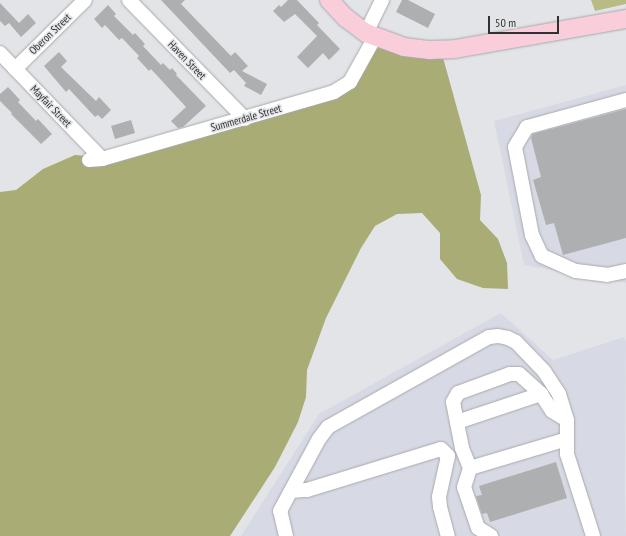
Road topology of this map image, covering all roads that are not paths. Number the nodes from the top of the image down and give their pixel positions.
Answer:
1 (85, 0) edge
2 (129, 0) edge
3 (329, 0) edge
4 (382, 0) edge
5 (626, 19) edge
6 (371, 35) junction
7 (0, 53) edge
8 (14, 69) junction
9 (626, 100) edge
10 (245, 119) junction
11 (96, 160) joint
12 (626, 271) edge
13 (541, 394) junction
14 (567, 420) junction
15 (457, 422) junction
16 (567, 439) junction
17 (470, 468) junction
18 (290, 491) junction
19 (286, 536) edge
20 (448, 536) edge
21 (491, 536) edge
22 (593, 536) edge

1 - 8 street, Oberon Street
2 - 10 street, Haven Street
3 - 6 main road
4 - 6 street, Summerdale Street
5 - 6 main road
6 - 10 street, Summerdale Street
7 - 8 street, Mayfair Street
8 - 11 street, Mayfair Street
9 - 12 street
10 - 11 street, Summerdale Street
13 - 14 street
13 - 15 street
13 - 15 street
14 - 16 street
14 - 18 street
15 - 17 street
16 - 17 street
16 - 22 street
17 - 21 street
18 - 19 street
18 - 20 street

